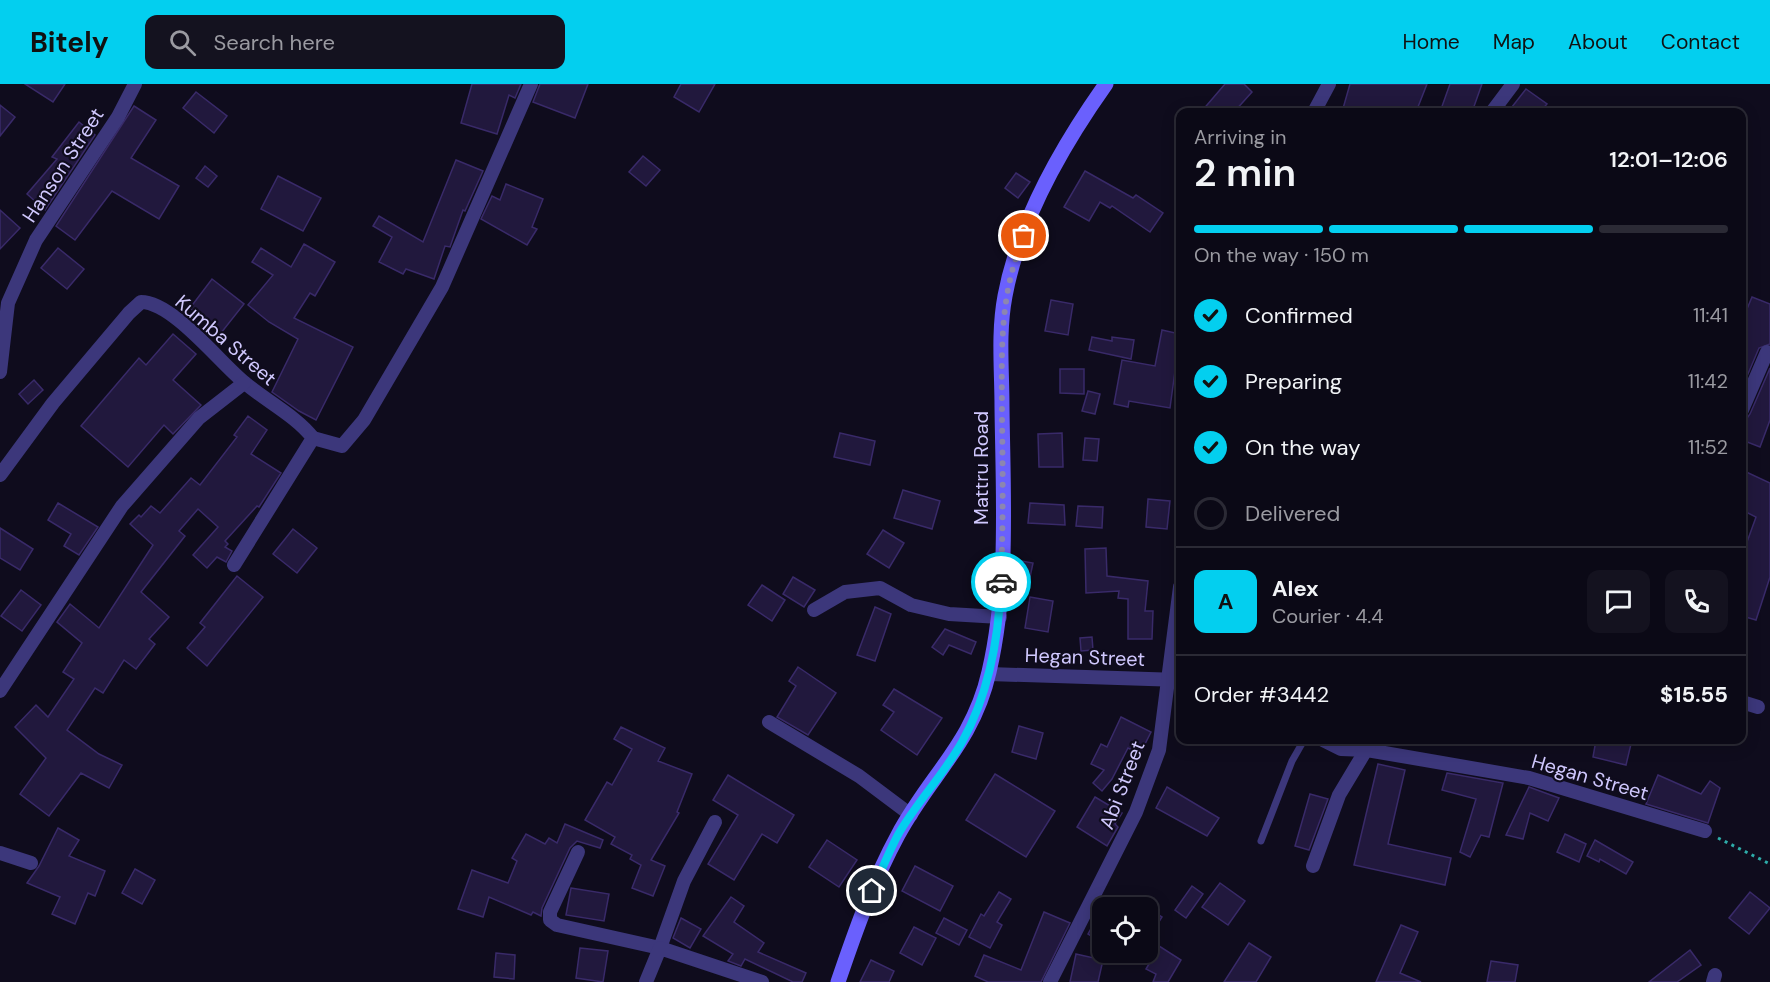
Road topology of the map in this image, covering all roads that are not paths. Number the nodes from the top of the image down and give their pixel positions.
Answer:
1 (135, 84) edge
2 (531, 84) edge
3 (1106, 84) edge
4 (1329, 84) edge
5 (1513, 84) edge
6 (1316, 108) edge
7 (1495, 108) edge
8 (4, 300) edge
9 (1, 345) edge
10 (1767, 352) dead end
11 (0, 372) edge
12 (244, 383) junction
13 (1746, 401) edge
14 (313, 438) junction
15 (0, 475) edge
16 (234, 565) dead end
17 (814, 610) dead end
18 (1000, 617) junction
19 (1176, 648) edge
20 (989, 674) junction
21 (1174, 679) edge
22 (0, 691) edge
23 (1746, 703) edge
24 (1758, 706) dead end
25 (769, 722) dead end
26 (1302, 744) edge
27 (1331, 744) edge
28 (1369, 745) edge
29 (911, 815) junction
30 (715, 822) dead end
31 (1705, 831) road end
32 (1261, 842) dead end
33 (578, 852) dead end
34 (0, 853) edge
35 (31, 863) dead end
36 (1313, 866) dead end
37 (660, 948) junction
38 (646, 982) edge
39 (762, 982) edge
40 (838, 982) edge
41 (1050, 982) edge

1 - 8 street, Hanson Street
2 - 14 street
3 - 18 main road, Mattru Road
4 - 6 street
5 - 7 street
8 - 9 street, Hanson Street
9 - 11 street, Hanson Street
10 - 13 street
12 - 14 street, Kumba Street
12 - 15 street, Kumba Street
12 - 22 street
14 - 16 street
17 - 18 street
18 - 20 main road, Mattru Road
19 - 21 street, Abi Street
20 - 21 street, Hegan Street
20 - 29 main road, Mattru Road
21 - 41 street, Abi Street
23 - 24 street
25 - 29 street
26 - 32 lane
27 - 28 street, Hegan Street
28 - 31 street, Hegan Street
28 - 36 street
29 - 40 main road, Mattru Road
30 - 37 street
33 - 37 street
34 - 35 street
37 - 38 street
37 - 39 street

